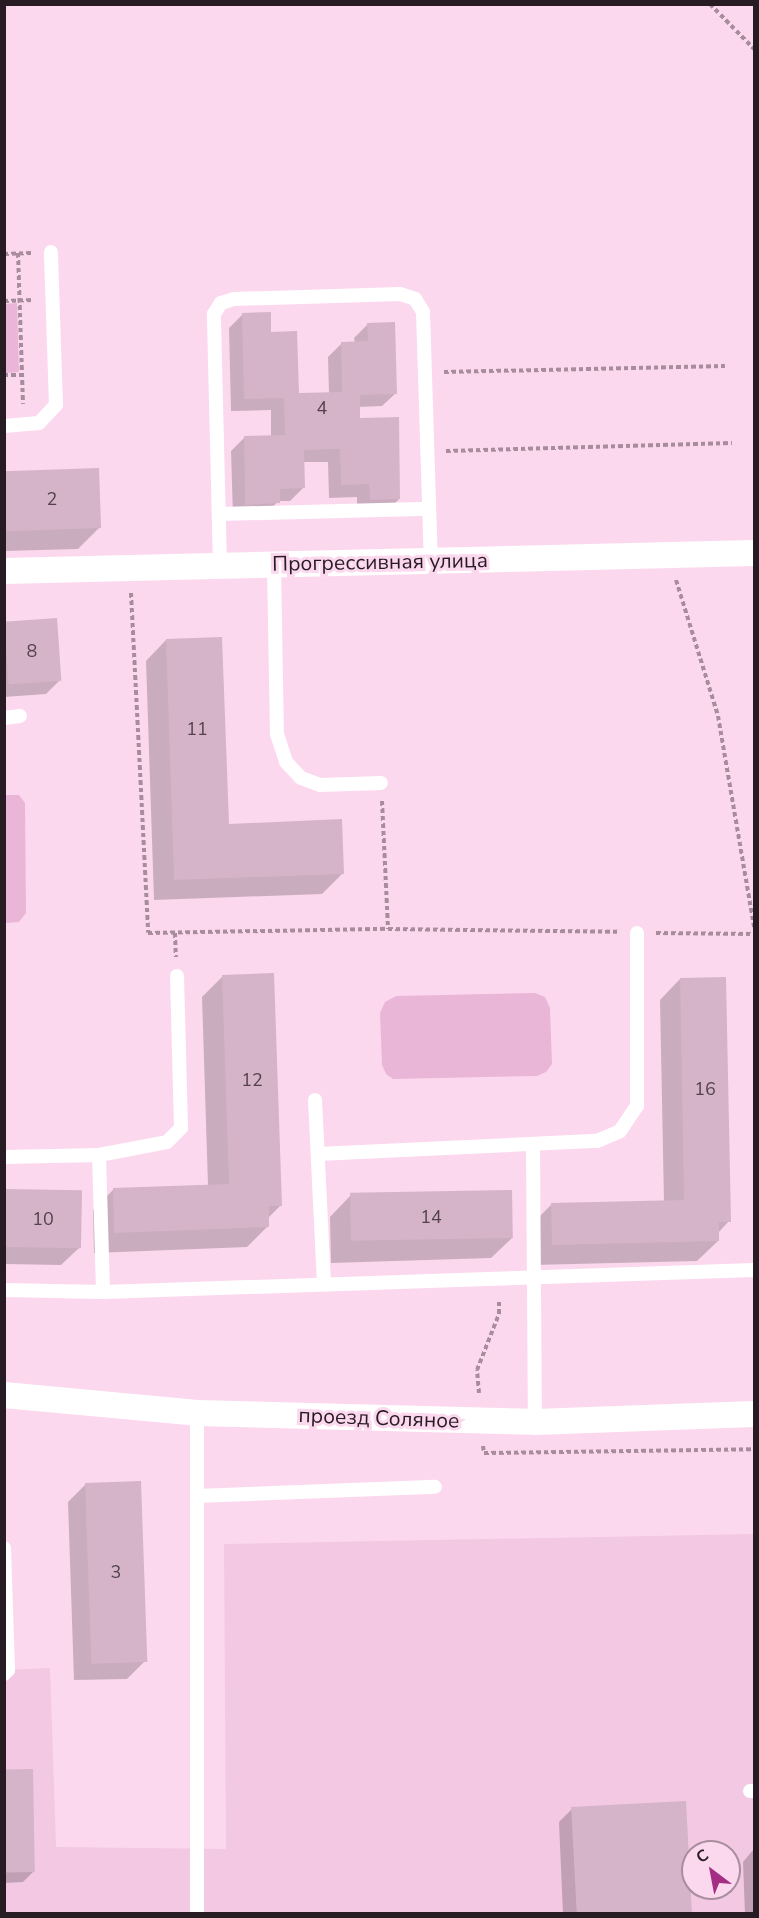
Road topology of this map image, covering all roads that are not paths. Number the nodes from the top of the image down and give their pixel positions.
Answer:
1 (51, 252) dead end
2 (4, 426) edge
3 (429, 509) junction
4 (219, 514) junction
5 (754, 553) edge
6 (431, 561) junction
7 (274, 565) junction
8 (220, 566) junction
9 (4, 572) edge
10 (20, 716) dead end
11 (4, 718) edge
12 (381, 783) road end
13 (637, 933) road end
14 (177, 976) dead end
15 (315, 1100) dead end
16 (533, 1146) junction
17 (318, 1154) junction
18 (99, 1155) junction
19 (4, 1157) edge
20 (754, 1270) edge
21 (533, 1277) junction
22 (324, 1284) junction
23 (4, 1290) edge
24 (103, 1292) junction
25 (4, 1395) edge
26 (197, 1413) junction
27 (754, 1414) edge
28 (535, 1422) junction
29 (435, 1486) dead end
30 (197, 1496) junction
31 (4, 1548) edge
32 (4, 1674) edge
33 (197, 1914) edge

1 - 2 lane
3 - 4 lane
3 - 4 lane
3 - 6 lane
4 - 8 lane
5 - 6 street, Прогрессивная улица
6 - 7 street, Прогрессивная улица
7 - 8 street, Прогрессивная улица
7 - 12 lane
8 - 9 street, Прогрессивная улица
10 - 11 lane
13 - 16 lane
14 - 18 lane
15 - 17 lane
16 - 17 lane
16 - 21 lane
17 - 22 lane
18 - 19 lane
18 - 24 lane
20 - 21 lane
21 - 22 lane
21 - 28 lane
22 - 24 lane
23 - 24 lane
25 - 26 street, проезд Соляное
26 - 28 street, проезд Соляное
26 - 30 lane
27 - 28 street, проезд Соляное
29 - 30 lane
30 - 33 lane
31 - 32 lane

